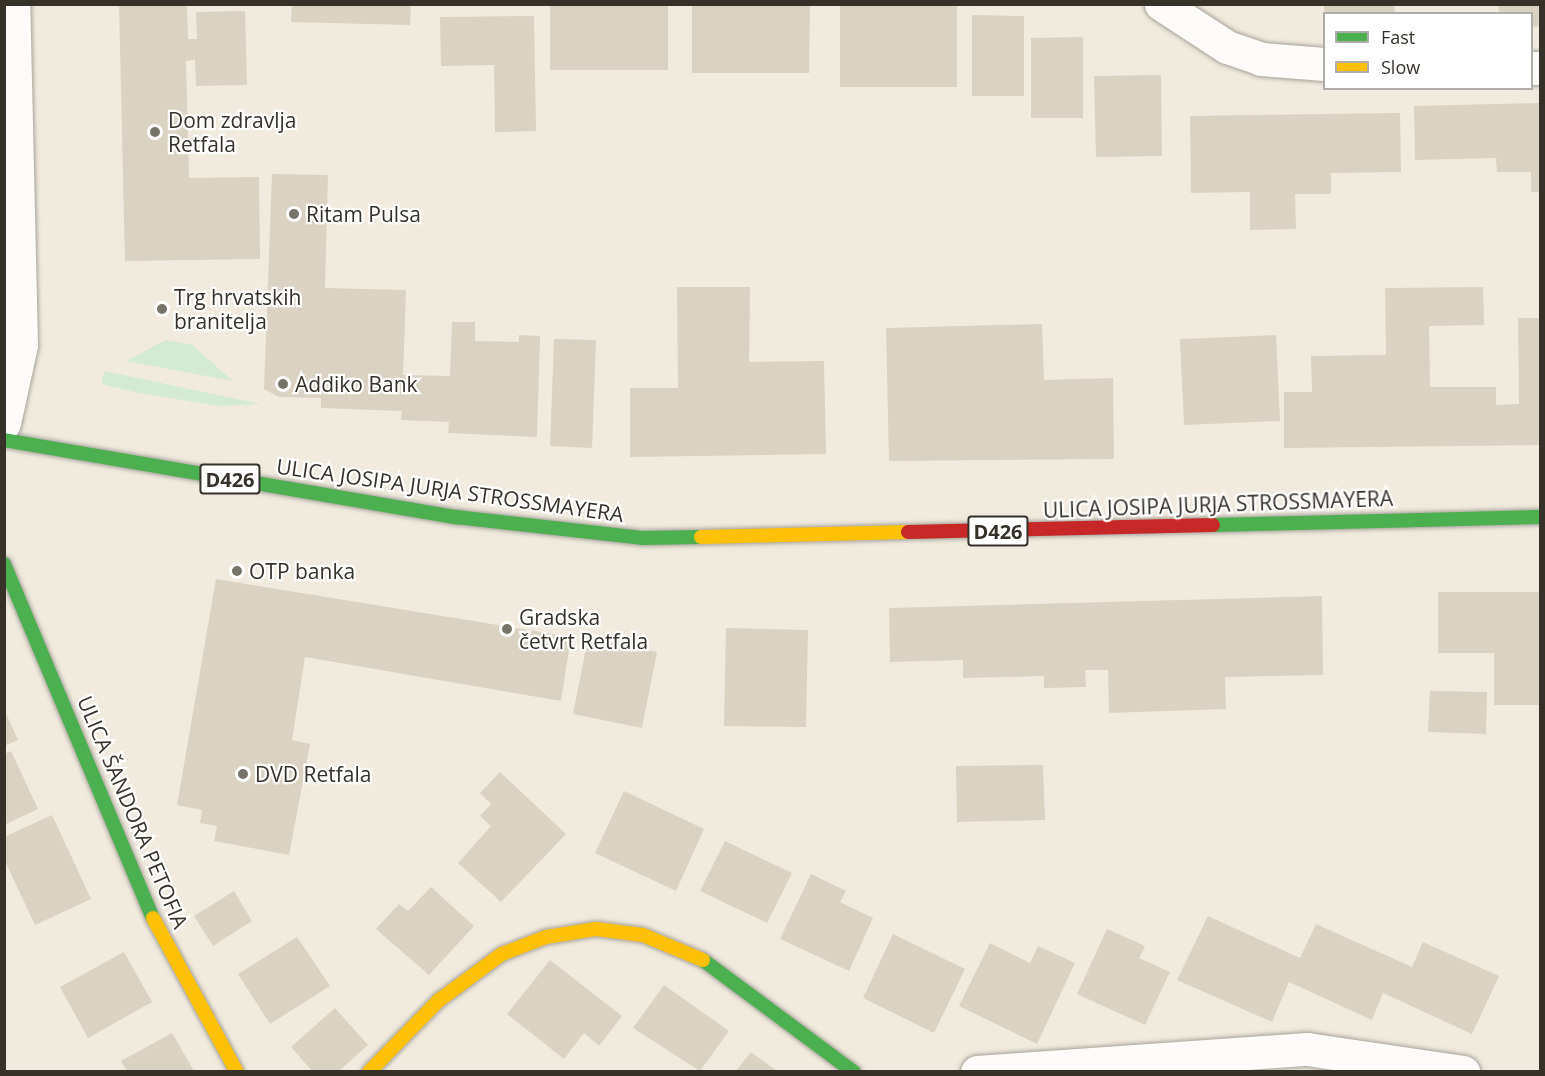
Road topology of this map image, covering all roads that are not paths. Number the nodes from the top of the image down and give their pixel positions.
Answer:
1 (13, 4) edge
2 (1161, 4) edge
3 (1201, 14) edge
4 (1323, 64) edge
5 (4, 423) edge
6 (4, 440) edge
7 (1540, 517) edge
8 (4, 564) edge
9 (237, 1071) edge
10 (369, 1071) edge
11 (854, 1071) edge
12 (976, 1071) edge
13 (1463, 1071) edge

1 - 5 street
2 - 3 street
3 - 4 street
6 - 7 main road, ULICA JOSIPA JURJA STROSSMAYERA / D426
8 - 9 main road, ULICA ŠANDORA PETOFIA
10 - 11 main road
12 - 13 street

